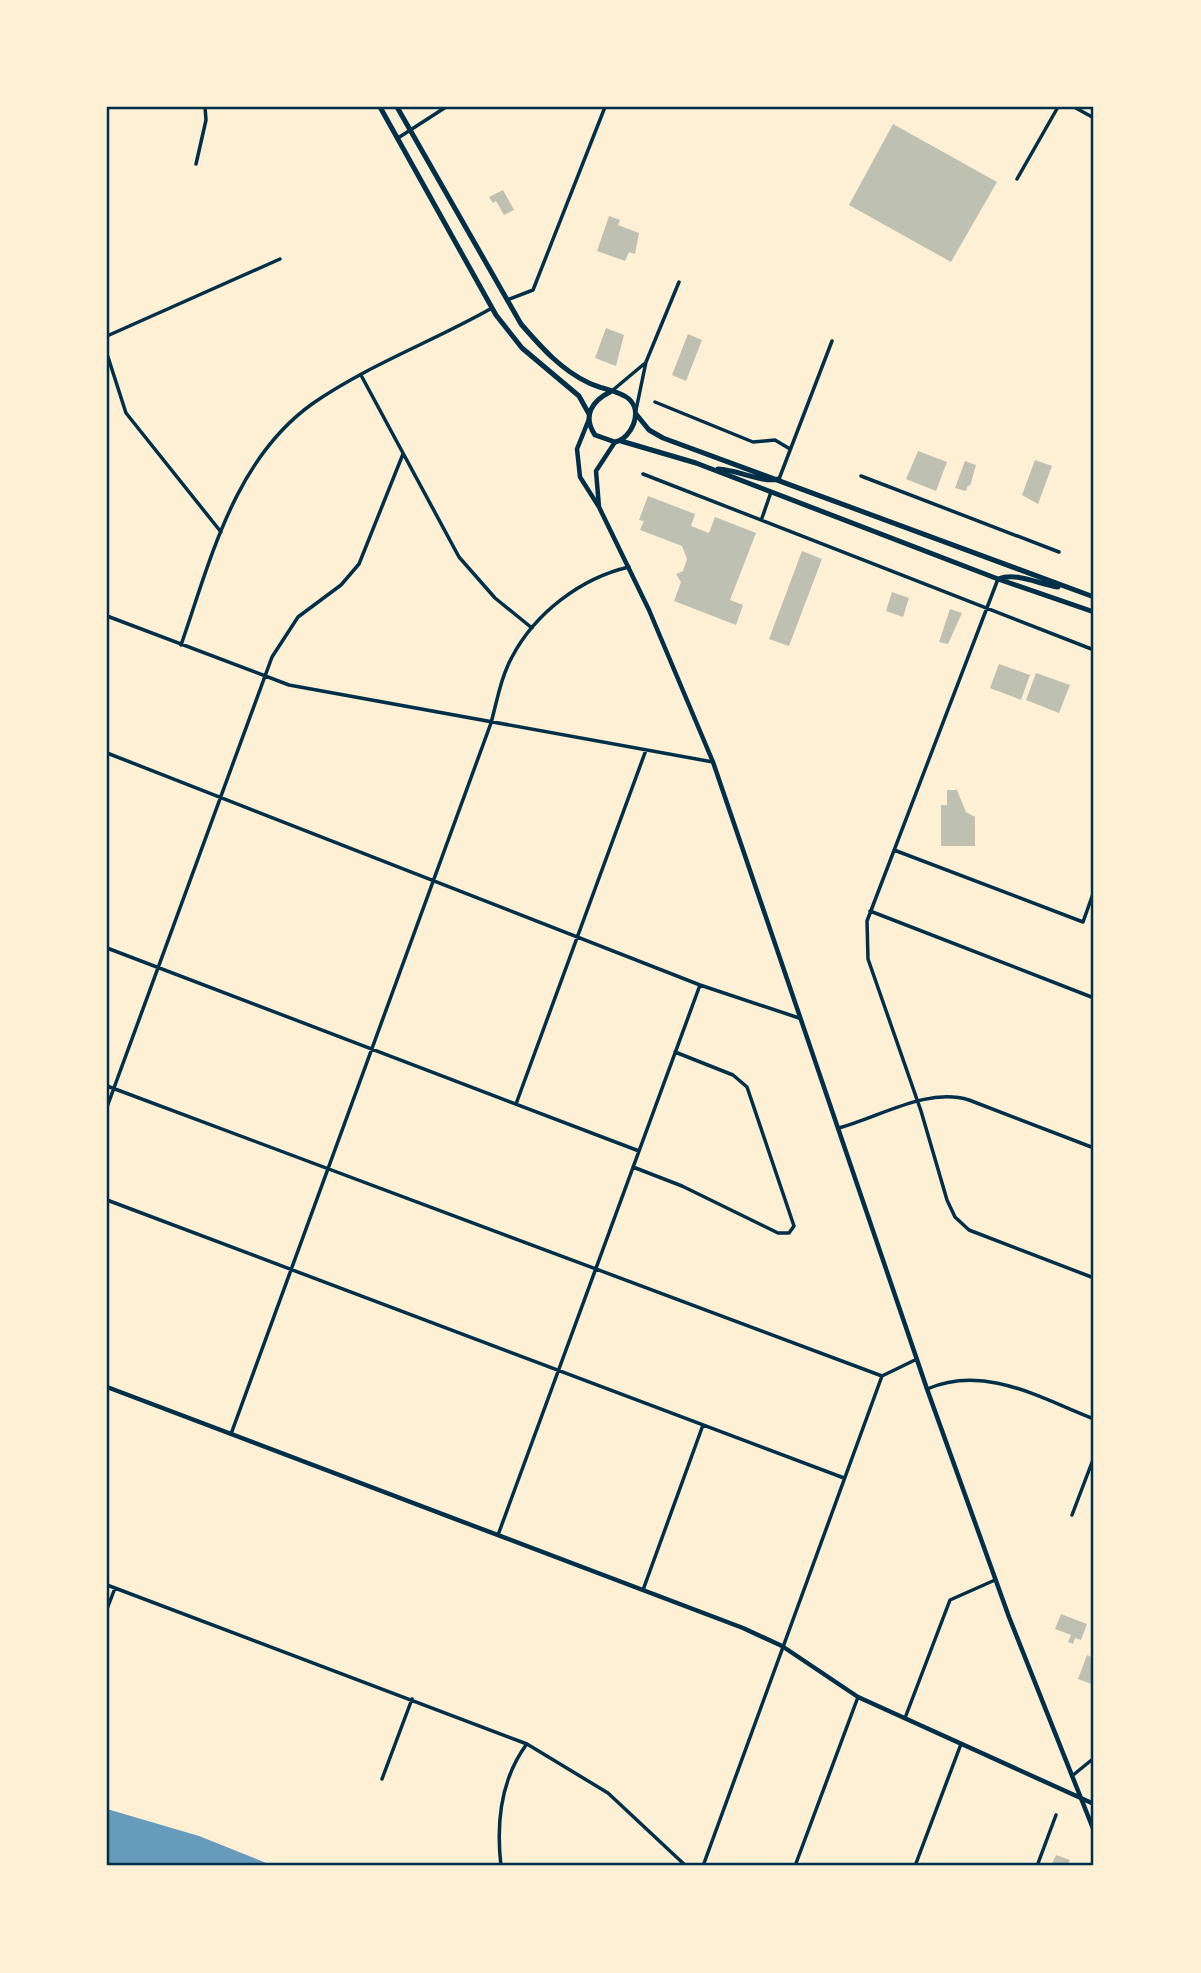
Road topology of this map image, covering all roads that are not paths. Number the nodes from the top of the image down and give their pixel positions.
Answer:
1 (205, 107) edge
2 (380, 107) edge
3 (397, 107) edge
4 (446, 107) edge
5 (605, 107) edge
6 (1058, 107) edge
7 (1074, 107) edge
8 (1094, 118) edge
9 (410, 130) junction
10 (397, 138) junction
11 (196, 164) dead end
12 (1017, 179) dead end
13 (280, 259) dead end
14 (679, 282) dead end
15 (506, 301) junction
16 (492, 308) junction
17 (107, 336) edge
18 (832, 341) dead end
19 (107, 355) edge
20 (646, 362) junction
21 (362, 377) junction
22 (611, 392) junction
23 (655, 402) dead end
24 (636, 412) junction
25 (589, 417) junction
26 (618, 442) junction
27 (790, 449) junction
28 (403, 454) junction
29 (713, 469) junction
30 (643, 474) dead end
31 (861, 476) dead end
32 (779, 479) junction
33 (771, 492) junction
34 (599, 508) junction
35 (762, 519) junction
36 (220, 531) junction
37 (1059, 552) dead end
38 (629, 567) junction
39 (998, 579) junction
40 (1068, 588) junction
41 (1094, 597) edge
42 (986, 608) junction
43 (1094, 612) edge
44 (107, 616) edge
45 (532, 628) junction
46 (181, 645) junction
47 (1094, 650) edge
48 (265, 677) junction
49 (491, 723) junction
50 (646, 750) junction
51 (107, 753) edge
52 (713, 762) junction
53 (220, 798) junction
54 (894, 850) junction
55 (432, 881) junction
56 (1094, 891) edge
57 (870, 911) junction
58 (577, 937) junction
59 (107, 948) edge
60 (158, 968) junction
61 (700, 985) junction
62 (1094, 998) edge
63 (799, 1018) junction
64 (371, 1048) junction
65 (675, 1052) junction
66 (107, 1087) edge
67 (114, 1088) junction
68 (916, 1103) junction
69 (516, 1104) junction
70 (107, 1107) edge
71 (839, 1128) junction
72 (1094, 1148) edge
73 (639, 1151) junction
74 (633, 1167) junction
75 (327, 1170) junction
76 (107, 1200) edge
77 (290, 1270) junction
78 (595, 1271) junction
79 (1094, 1278) edge
80 (917, 1359) junction
81 (558, 1371) junction
82 (882, 1376) junction
83 (107, 1387) edge
84 (927, 1389) junction
85 (1094, 1419) edge
86 (703, 1425) junction
87 (231, 1434) junction
88 (1094, 1457) edge
89 (844, 1479) junction
90 (1072, 1515) dead end
91 (498, 1535) junction
92 (995, 1580) junction
93 (107, 1585) edge
94 (115, 1588) junction
95 (643, 1590) junction
96 (107, 1609) edge
97 (782, 1646) junction
98 (858, 1697) junction
99 (412, 1699) junction
100 (904, 1720) junction
101 (961, 1744) junction
102 (527, 1745) junction
103 (1094, 1758) edge
104 (1072, 1776) junction
105 (382, 1779) dead end
106 (1081, 1797) junction
107 (1094, 1804) edge
108 (1056, 1815) dead end
109 (1094, 1831) edge
110 (501, 1866) edge
111 (686, 1866) edge
112 (703, 1866) edge
113 (795, 1866) edge
114 (915, 1866) edge
115 (1037, 1866) edge

1 - 11 street
2 - 10 main road
3 - 9 main road
4 - 9 street
5 - 15 street
6 - 12 street
7 - 8 street
9 - 10 street
9 - 15 main road
10 - 16 main road
13 - 17 street
14 - 20 street
15 - 22 main road
16 - 21 street
16 - 25 main road
18 - 27 street
19 - 36 street
20 - 22 street
20 - 24 street
21 - 28 street
21 - 36 street
22 - 24 main road
22 - 25 main road
23 - 27 street
24 - 26 main road
24 - 32 main road
25 - 26 main road
25 - 34 main road
26 - 29 main road
26 - 34 main road
27 - 32 street
28 - 45 street
28 - 48 street
29 - 32 main road
29 - 33 main road
30 - 35 street
31 - 37 street
32 - 40 main road
33 - 35 street
33 - 39 main road
34 - 38 main road
35 - 42 street
36 - 46 street
38 - 45 street
38 - 52 main road
39 - 40 main road
39 - 42 street
39 - 43 main road
40 - 41 main road
42 - 47 street
42 - 54 street
44 - 46 street
45 - 49 street
46 - 48 street
48 - 49 street
48 - 53 street
49 - 50 street
49 - 55 street
50 - 52 street
50 - 58 street
51 - 53 street
52 - 63 main road
53 - 55 street
53 - 60 street
54 - 56 street
54 - 57 street
55 - 58 street
55 - 64 street
57 - 62 street
57 - 68 street
58 - 61 street
58 - 69 street
59 - 60 street
60 - 64 street
60 - 67 street
61 - 63 street
61 - 65 street
63 - 71 main road
64 - 69 street
64 - 75 street
65 - 73 street
65 - 74 street
66 - 67 street
67 - 70 street
67 - 75 street
68 - 71 street
68 - 72 street
68 - 79 street
69 - 73 street
71 - 80 main road
73 - 74 street
74 - 78 street
75 - 77 street
75 - 78 street
76 - 77 street
77 - 81 street
77 - 87 street
78 - 81 street
78 - 82 street
80 - 82 street
80 - 84 main road
81 - 86 street
81 - 91 street
82 - 89 street
83 - 87 main road
84 - 85 street
84 - 92 main road
86 - 89 street
86 - 95 street
87 - 91 main road
88 - 90 street
89 - 97 street
91 - 95 main road
92 - 100 street
92 - 104 main road
93 - 94 street
94 - 96 street
94 - 99 street
95 - 97 main road
97 - 98 main road
97 - 112 street
98 - 100 main road
98 - 113 street
99 - 102 street
99 - 105 street
100 - 101 main road
101 - 106 main road
101 - 114 street
102 - 110 street
102 - 111 street
103 - 104 street
104 - 106 main road
106 - 107 main road
106 - 109 main road
108 - 115 street

